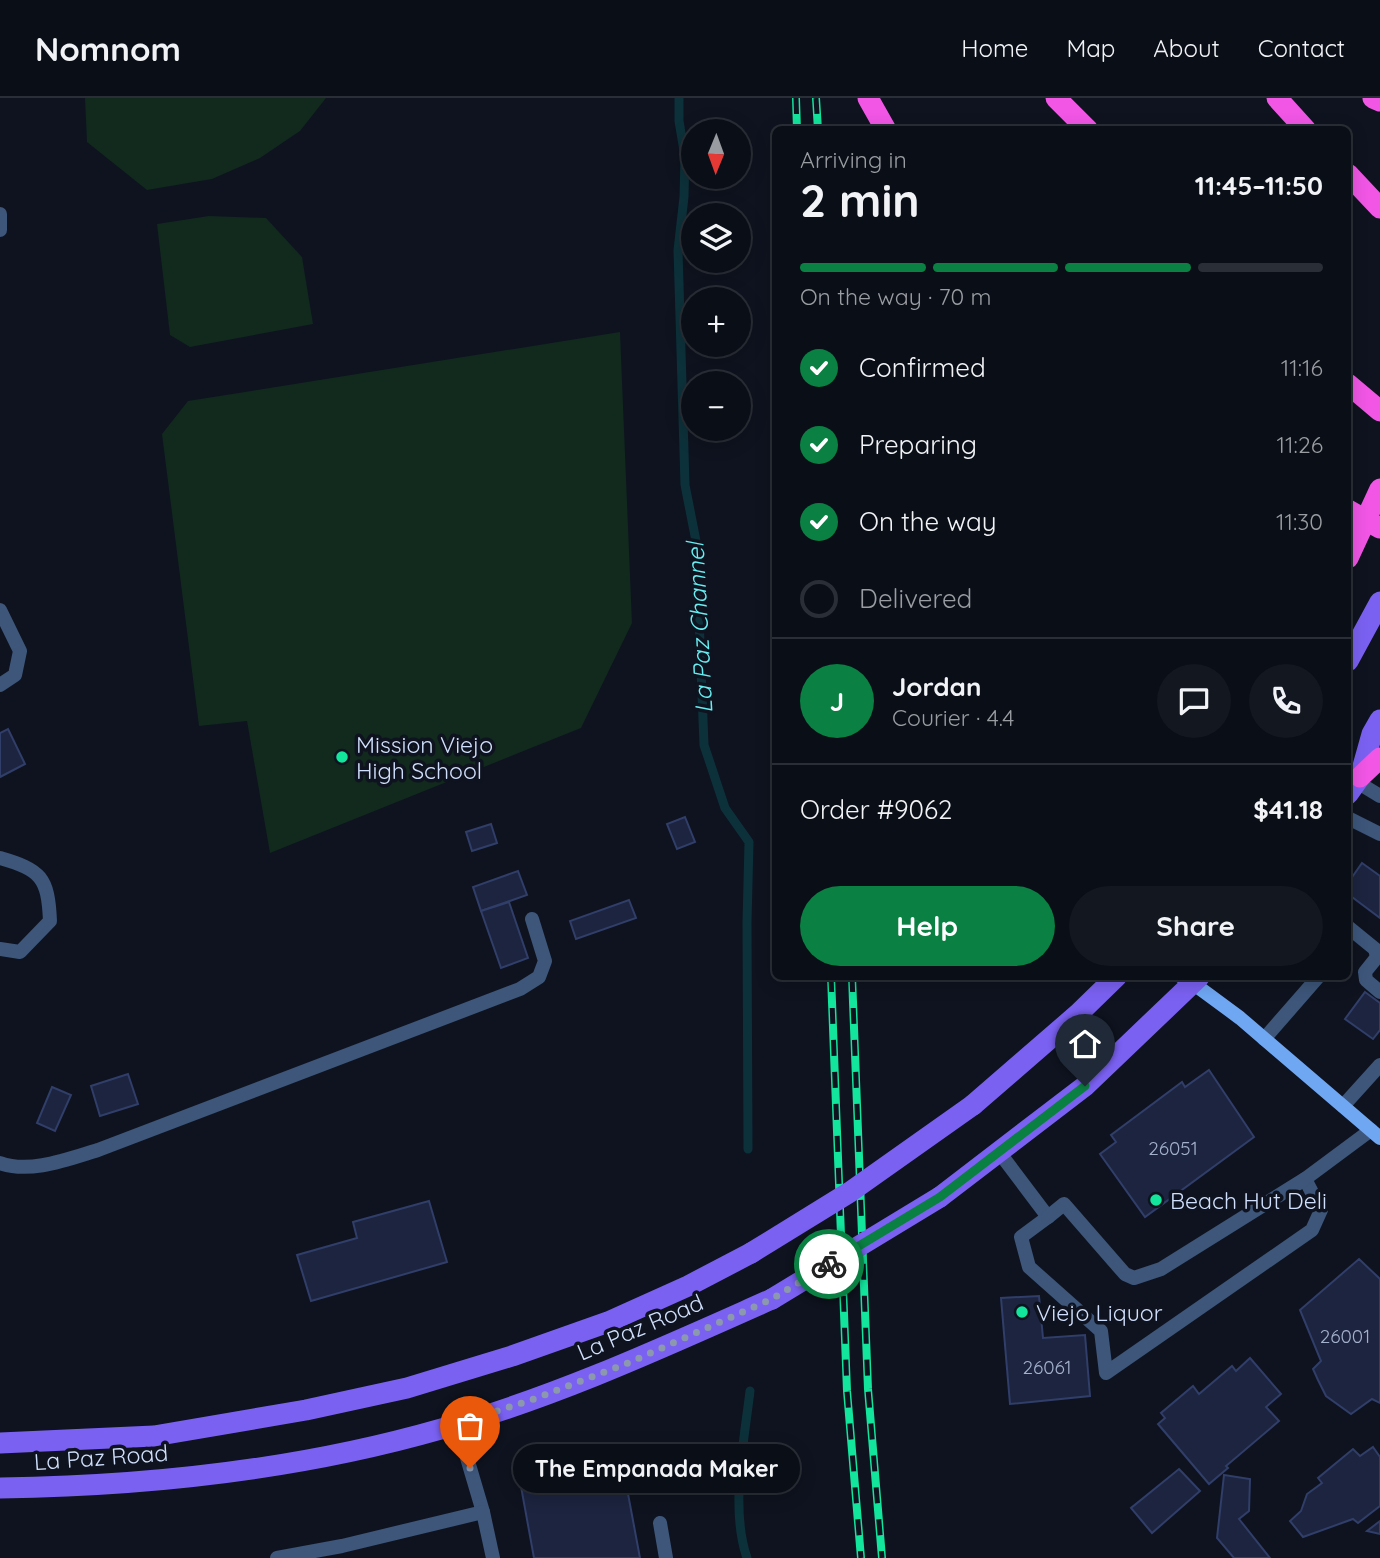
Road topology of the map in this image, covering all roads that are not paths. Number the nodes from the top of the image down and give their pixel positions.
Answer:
1 (868, 98) edge
2 (1056, 98) edge
3 (1277, 98) edge
4 (1373, 98) edge
5 (1380, 101) edge
6 (884, 126) edge
7 (1084, 126) edge
8 (1302, 126) edge
9 (1351, 177) edge
10 (1380, 208) edge
11 (0, 214) edge
12 (0, 230) edge
13 (1351, 387) edge
14 (1380, 411) edge
15 (1380, 489) edge
16 (1351, 512) edge
17 (1380, 528) edge
18 (1351, 552) edge
19 (1380, 602) edge
20 (0, 610) edge
21 (1351, 655) edge
22 (0, 685) edge
23 (1380, 720) edge
24 (1380, 758) edge
25 (1355, 784) edge
26 (1380, 796) edge
27 (1351, 820) edge
28 (1380, 834) edge
29 (0, 858) edge
30 (532, 919) dead end
31 (1351, 936) edge
32 (0, 949) edge
33 (1113, 980) edge
34 (1190, 980) edge
35 (1192, 980) edge
36 (1316, 980) edge
37 (1380, 992) edge
38 (1264, 1039) junction
39 (1380, 1065) edge
40 (1343, 1106) junction
41 (1376, 1134) edge
42 (999, 1152) junction
43 (0, 1163) edge
44 (1305, 1179) junction
45 (1048, 1217) junction
46 (457, 1424) junction
47 (0, 1443) edge
48 (0, 1488) edge
49 (483, 1512) junction
50 (660, 1523) dead end
51 (343, 1552) edge
52 (277, 1558) edge
53 (494, 1558) edge
54 (666, 1558) edge

1 - 6 highway
2 - 7 highway
3 - 8 highway
4 - 5 highway
9 - 10 highway
11 - 12 lane
13 - 14 highway
15 - 18 highway
16 - 17 highway, bridge
19 - 21 main road
20 - 22 lane
23 - 25 main road
24 - 25 highway
25 - 26 lane
27 - 28 lane
29 - 32 lane
30 - 43 lane
31 - 37 lane
33 - 47 main road, La Paz Road, bridge
34 - 42 main road, La Paz Road
35 - 38 main road
36 - 38 lane
38 - 40 main road
39 - 40 lane
40 - 41 main road
41 - 44 lane
42 - 45 lane
42 - 46 main road, La Paz Road, bridge
44 - 45 lane
44 - 45 lane
46 - 48 main road, La Paz Road
46 - 49 lane
49 - 51 lane
49 - 53 lane
50 - 54 lane
51 - 52 lane

